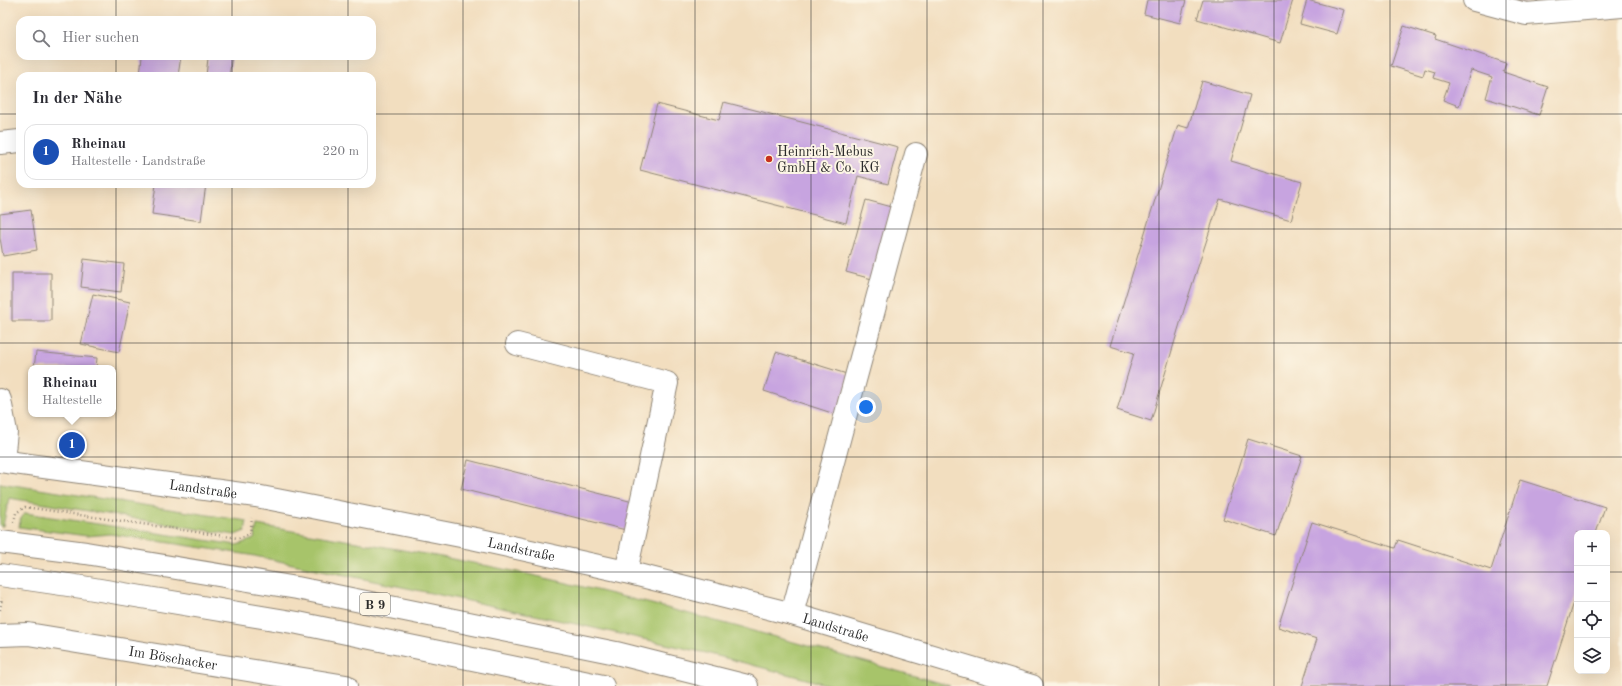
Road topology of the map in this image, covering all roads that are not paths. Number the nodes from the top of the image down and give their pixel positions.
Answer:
1 (1474, 0) edge
2 (1622, 6) edge
3 (16, 141) edge
4 (0, 143) edge
5 (916, 154) dead end
6 (517, 344) dead end
7 (0, 400) edge
8 (2, 461) edge
9 (7, 534) edge
10 (626, 572) junction
11 (1, 585) edge
12 (792, 614) junction
13 (0, 635) edge
14 (346, 686) edge
15 (603, 686) edge
16 (747, 686) edge
17 (1032, 686) edge

1 - 2 main road
3 - 4 main road
5 - 12 main road
6 - 10 main road
7 - 8 main road
8 - 10 main road, Landstraße
9 - 16 main road, B 9
10 - 12 main road, Landstraße
11 - 15 main road, B 9
12 - 17 main road, Landstraße
13 - 14 main road, Im Böschacker

